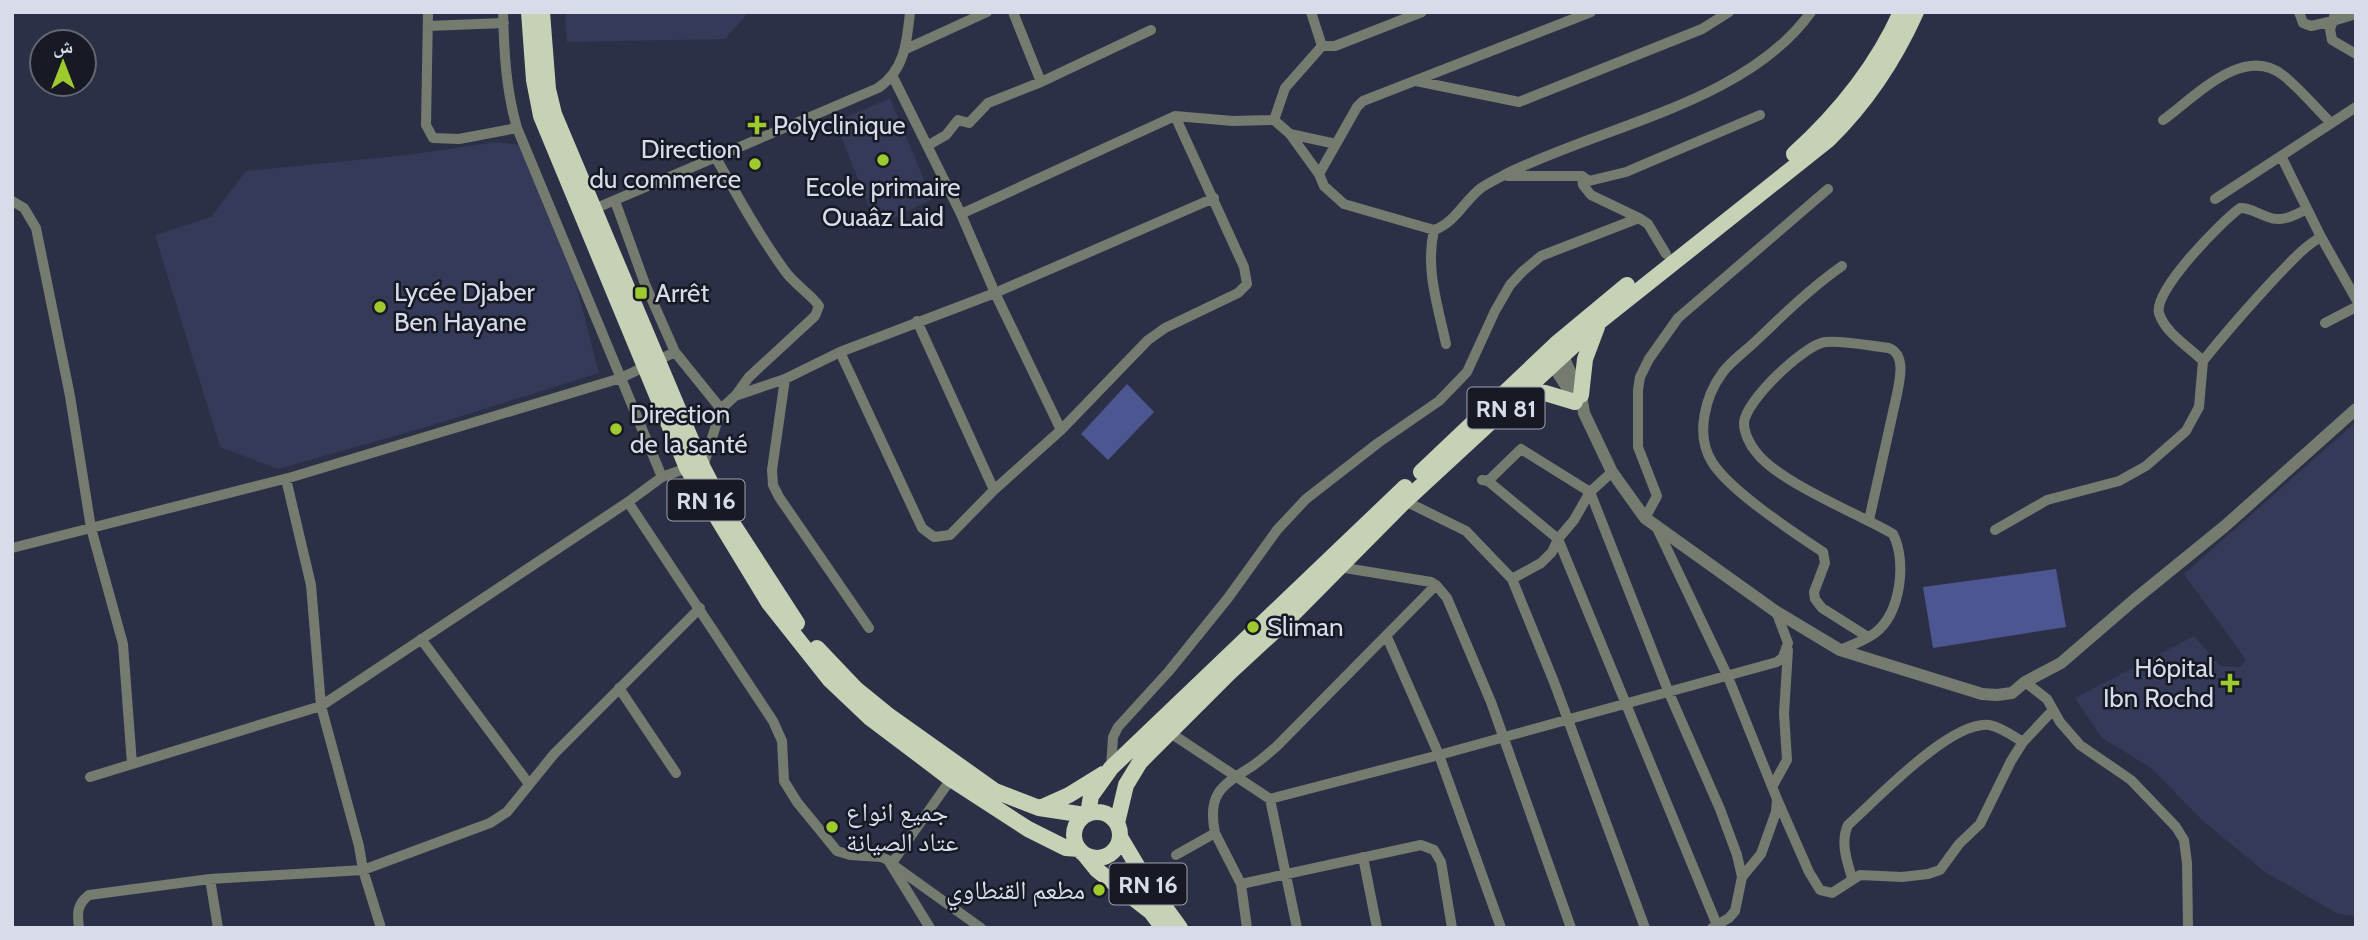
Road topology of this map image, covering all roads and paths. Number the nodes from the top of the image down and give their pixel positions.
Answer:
1 (428, 12) edge
2 (528, 12) edge
3 (542, 12) edge
4 (910, 12) edge
5 (988, 12) edge
6 (1013, 12) edge
7 (1311, 12) edge
8 (1422, 12) edge
9 (1591, 12) edge
10 (1730, 12) edge
11 (1811, 12) edge
12 (1901, 12) edge
13 (1916, 12) edge
14 (2299, 12) edge
15 (2356, 14) edge
16 (2334, 17) edge
17 (503, 18) edge
18 (428, 26) junction
19 (1152, 30) dead end
20 (1322, 46) junction
21 (906, 49) junction
22 (2356, 54) edge
23 (892, 75) junction
24 (1416, 81) junction
25 (1041, 82) junction
26 (2356, 107) edge
27 (1760, 116) dead end
28 (1175, 117) junction
29 (1274, 120) junction
30 (2163, 120) dead end
31 (2330, 122) junction
32 (517, 128) junction
33 (1290, 134) junction
34 (1336, 144) junction
35 (927, 146) junction
36 (2281, 156) junction
37 (716, 158) junction
38 (1319, 174) junction
39 (1503, 176) junction
40 (1582, 176) junction
41 (1828, 189) dead end
42 (1214, 198) junction
43 (2215, 199) dead end
44 (12, 201) edge
45 (615, 201) junction
46 (594, 209) junction
47 (2307, 209) junction
48 (961, 214) junction
49 (1639, 218) junction
50 (1434, 230) junction
51 (2321, 237) junction
52 (1666, 254) junction
53 (1842, 266) dead end
54 (995, 293) junction
55 (2356, 299) edge
56 (2356, 307) edge
57 (917, 321) junction
58 (1599, 322) junction
59 (2325, 323) dead end
60 (1446, 344) dead end
61 (675, 352) junction
62 (840, 352) junction
63 (1554, 355) junction
64 (2203, 361) junction
65 (651, 365) junction
66 (621, 378) junction
67 (785, 379) junction
68 (1524, 391) junction
69 (735, 396) junction
70 (1580, 403) junction
71 (721, 409) junction
72 (2356, 409) edge
73 (1061, 430) junction
74 (695, 468) junction
75 (1612, 472) junction
76 (662, 477) junction
77 (286, 479) junction
78 (994, 490) junction
79 (1590, 492) junction
80 (1405, 501) junction
81 (628, 502) junction
82 (1645, 518) junction
83 (1869, 520) junction
84 (1656, 527) junction
85 (91, 528) junction
86 (1995, 530) dead end
87 (1558, 539) junction
88 (12, 548) edge
89 (1338, 567) junction
90 (1512, 579) junction
91 (1436, 585) junction
92 (700, 608) junction
93 (1775, 611) junction
94 (869, 628) dead end
95 (1387, 637) junction
96 (1868, 637) junction
97 (421, 639) junction
98 (1788, 643) junction
99 (1840, 650) junction
100 (1728, 677) junction
101 (2025, 682) junction
102 (619, 688) junction
103 (1669, 693) junction
104 (1625, 704) junction
105 (321, 706) junction
106 (2053, 710) junction
107 (1567, 721) junction
108 (1169, 732) junction
109 (1503, 737) junction
110 (2023, 742) junction
111 (1439, 755) junction
112 (132, 764) junction
113 (1111, 768) junction
114 (676, 773) dead end
115 (1234, 776) junction
116 (90, 777) dead end
117 (951, 779) junction
118 (529, 784) junction
119 (1773, 787) junction
120 (1270, 799) junction
121 (1777, 799) junction
122 (1040, 808) junction
123 (1087, 815) junction
124 (1118, 830) junction
125 (1215, 833) junction
126 (1082, 852) junction
127 (1176, 855) dead end
128 (1363, 857) junction
129 (893, 865) junction
130 (363, 870) junction
131 (1286, 873) junction
132 (1742, 877) junction
133 (1852, 878) junction
134 (210, 879) junction
135 (1241, 884) junction
136 (1172, 926) edge
137 (1714, 926) edge
138 (79, 928) edge
139 (218, 928) edge
140 (381, 928) edge
141 (930, 928) edge
142 (981, 928) edge
143 (1247, 928) edge
144 (1297, 928) edge
145 (1377, 928) edge
146 (1452, 928) edge
147 (1501, 928) edge
148 (1571, 928) edge
149 (1645, 928) edge
150 (2188, 928) edge

1 - 18 street
2 - 65 highway, RN 16
3 - 46 highway, RN 16
4 - 21 street
5 - 21 street
6 - 25 street
7 - 20 street
8 - 20 street
9 - 24 street
10 - 24 street
11 - 39 street
12 - 52 highway, RN 81
13 - 58 highway, RN 81
14 - 16 street
15 - 16 street
16 - 22 street
17 - 18 street
17 - 32 street
18 - 32 street
19 - 25 street
20 - 29 street
21 - 23 street
23 - 35 street
23 - 37 street
24 - 34 street
25 - 35 street
26 - 31 street
27 - 40 street
28 - 29 street
28 - 42 street
28 - 48 street
29 - 33 street
30 - 31 street
31 - 36 street
32 - 66 street
33 - 34 street
33 - 38 street
34 - 38 street
35 - 48 street
36 - 43 street
36 - 47 street
37 - 45 street
37 - 69 street
38 - 50 street
39 - 40 street
39 - 50 street
40 - 49 street
41 - 82 street
42 - 54 street
42 - 73 street
44 - 85 street
45 - 46 street
45 - 61 street
46 - 65 highway, RN 16
47 - 51 street
47 - 64 street
48 - 54 street
49 - 52 street
49 - 113 street
50 - 60 street
51 - 55 street
51 - 64 street
52 - 63 highway, RN 81
53 - 96 street
54 - 57 street
54 - 73 street
56 - 59 street
57 - 62 street
57 - 78 street
58 - 63 highway, RN 81
58 - 70 highway
61 - 65 street
61 - 71 street
62 - 67 street
62 - 78 street
63 - 68 highway, RN 81
63 - 70 street
63 - 113 highway, RN 81
64 - 86 street
65 - 66 street
65 - 74 highway, RN 16
66 - 76 street
66 - 77 street
67 - 69 street
67 - 94 street
68 - 70 highway
68 - 80 highway, RN 81
69 - 71 street
70 - 75 street
71 - 74 street
72 - 101 street
73 - 78 street
74 - 76 street
74 - 117 highway, RN 16
74 - 122 highway, RN 16
75 - 79 street
75 - 82 street
76 - 81 street
77 - 85 street
77 - 105 street
79 - 87 street
79 - 87 street
79 - 103 street
80 - 89 highway, RN 81
80 - 90 street
81 - 92 street
81 - 97 street
82 - 84 street
83 - 83 street
83 - 96 street
84 - 93 street
84 - 100 street
85 - 88 street
85 - 112 street
87 - 90 street
87 - 104 street
89 - 91 street
89 - 108 highway, RN 81
90 - 107 street
91 - 95 street
91 - 109 street
92 - 102 street
92 - 129 street
93 - 98 street
93 - 99 street
95 - 111 street
95 - 115 street
96 - 99 street
97 - 105 street
97 - 118 street
98 - 100 street
98 - 119 street
99 - 101 street
100 - 103 street
100 - 119 street
101 - 106 street
102 - 114 street
102 - 118 street
103 - 104 street
103 - 132 street
104 - 107 street
104 - 137 street
105 - 112 street
105 - 130 street
106 - 110 street
106 - 150 street
107 - 109 street
107 - 149 street
108 - 115 street
108 - 124 highway, RN 81
109 - 111 street
109 - 148 street
110 - 133 street
110 - 133 street
111 - 120 street
111 - 147 street
112 - 116 street
113 - 122 highway
113 - 123 highway, RN 81
115 - 120 street
115 - 125 street
117 - 126 highway, RN 16
117 - 129 street
118 - 130 street
119 - 121 street
120 - 131 street
121 - 132 street
121 - 133 street
122 - 123 highway, RN 16
123 - 124 highway
123 - 126 highway
124 - 126 highway
124 - 136 highway, RN 16
125 - 127 street
125 - 135 street
126 - 136 highway, RN 16
128 - 131 street
128 - 145 street
128 - 146 street
129 - 141 street
129 - 142 street
130 - 134 street
130 - 140 street
131 - 135 street
131 - 144 street
132 - 137 street
134 - 138 street
134 - 139 street
135 - 143 street

